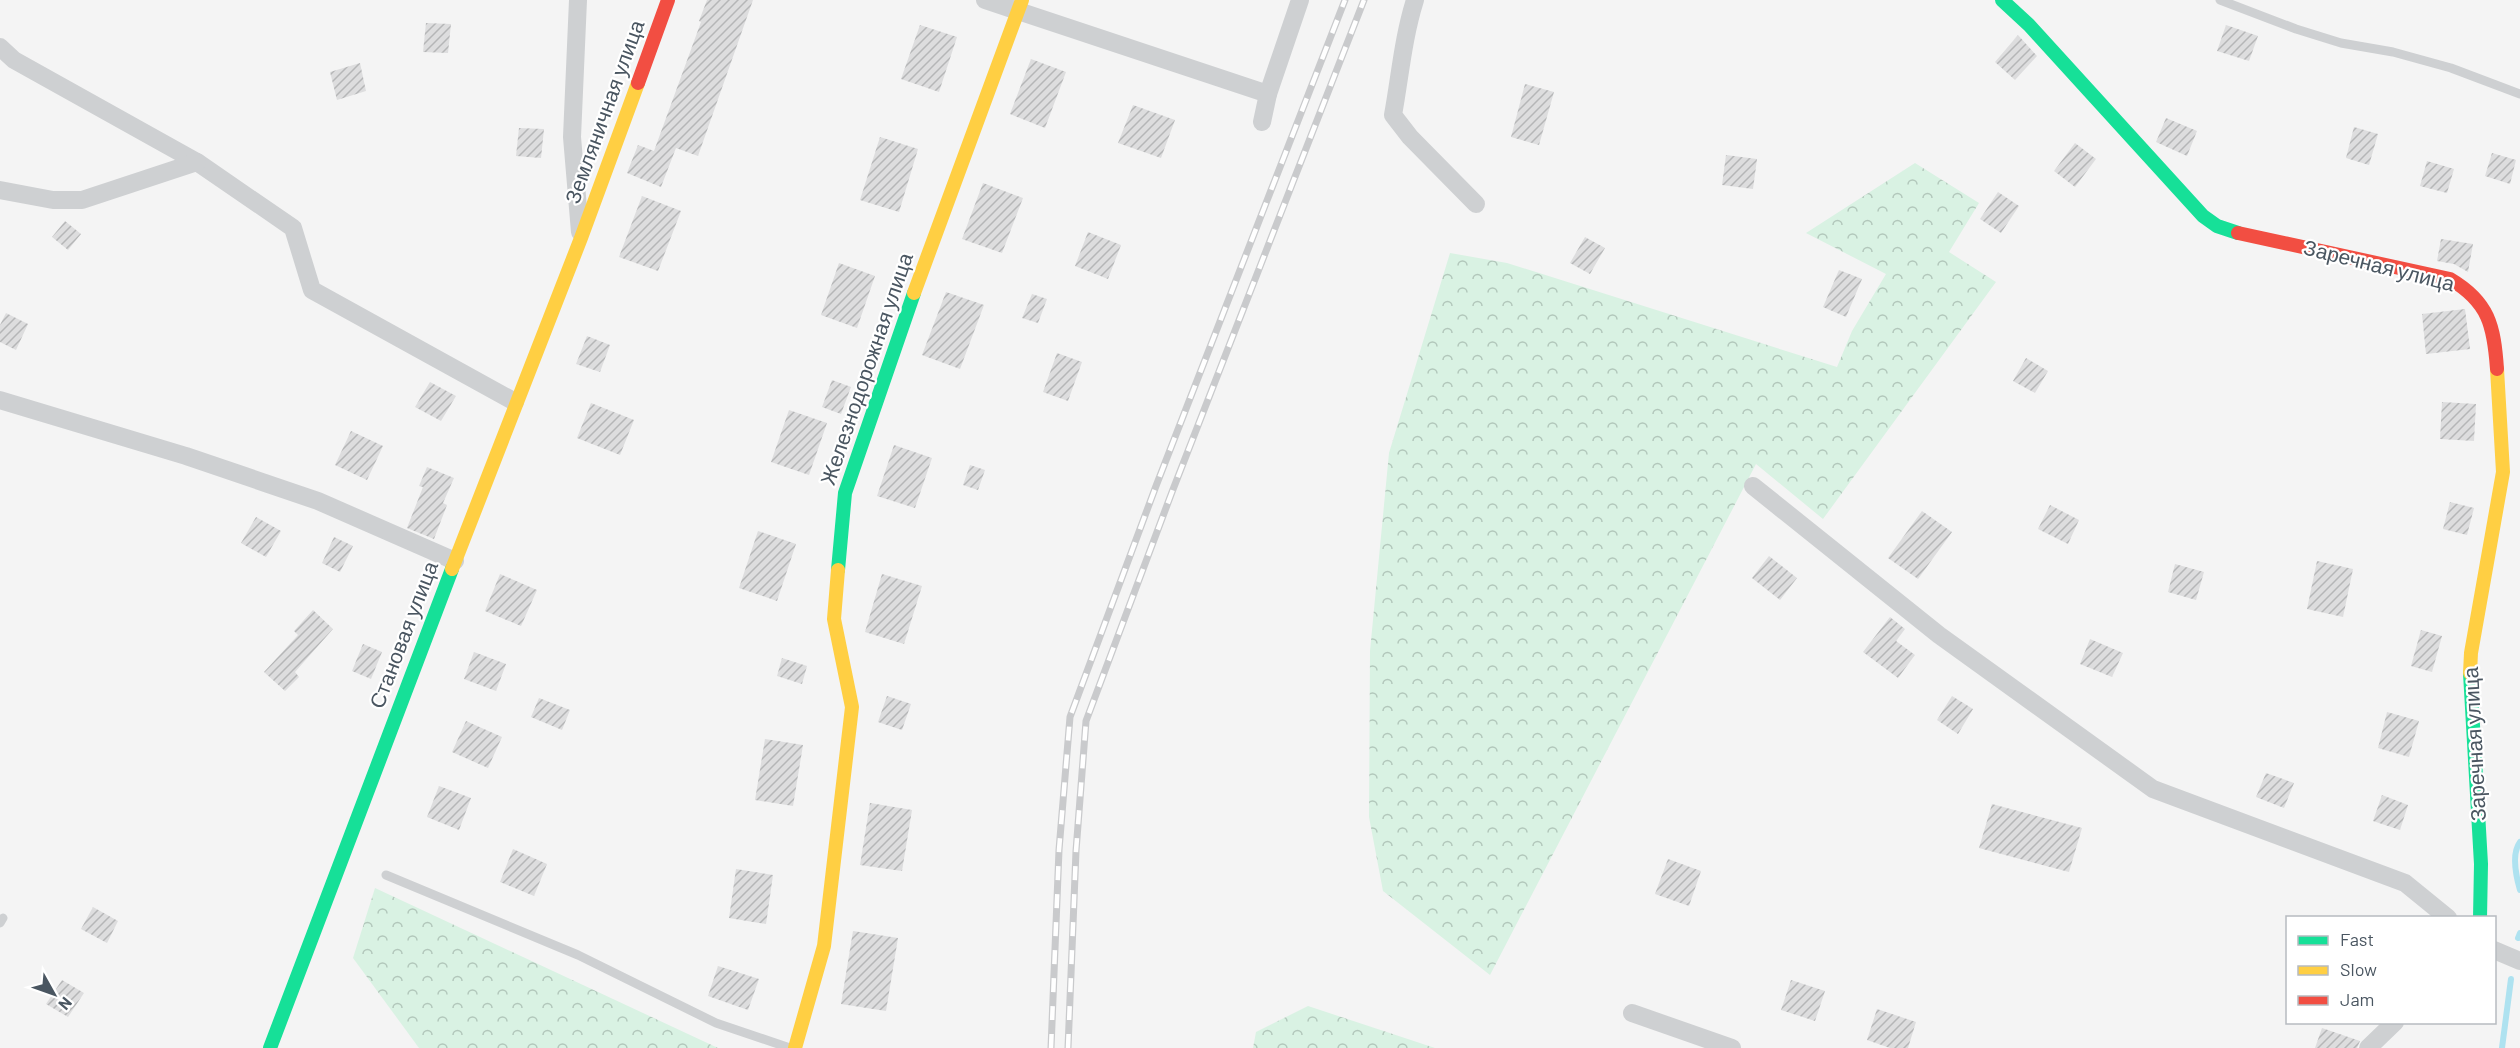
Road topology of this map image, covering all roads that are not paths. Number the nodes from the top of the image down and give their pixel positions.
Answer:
1 (578, 0) edge
2 (668, 0) edge
3 (985, 0) edge
4 (1300, 0) edge
5 (1415, 0) edge
6 (2002, 0) edge
7 (2220, 0) edge
8 (1020, 5) edge
9 (0, 47) edge
10 (1268, 94) junction
11 (2520, 94) edge
12 (1262, 122) dead end
13 (197, 162) junction
14 (0, 190) edge
15 (1476, 204) dead end
16 (581, 238) junction
17 (0, 400) edge
18 (515, 402) junction
19 (1754, 486) dead end
20 (454, 561) junction
21 (386, 875) dead end
22 (2445, 916) edge
23 (2480, 916) edge
24 (2496, 951) edge
25 (2520, 961) edge
26 (1632, 1013) dead end
27 (2394, 1024) edge
28 (270, 1048) edge
29 (793, 1048) edge
30 (1732, 1048) edge
31 (2368, 1048) edge

1 - 16 street
2 - 16 street, Земляничная улица
3 - 8 street
4 - 10 street
5 - 15 street
6 - 23 street, Заречная улица
7 - 11 lane
8 - 10 street
8 - 29 street, Железнодорожная улица
9 - 13 street
10 - 12 street
13 - 14 street
13 - 18 street
16 - 18 street, Становая улица
17 - 20 street
18 - 20 street, Становая улица
19 - 22 street
20 - 28 street, Становая улица
21 - 29 lane
24 - 25 street
26 - 30 street
27 - 31 street

